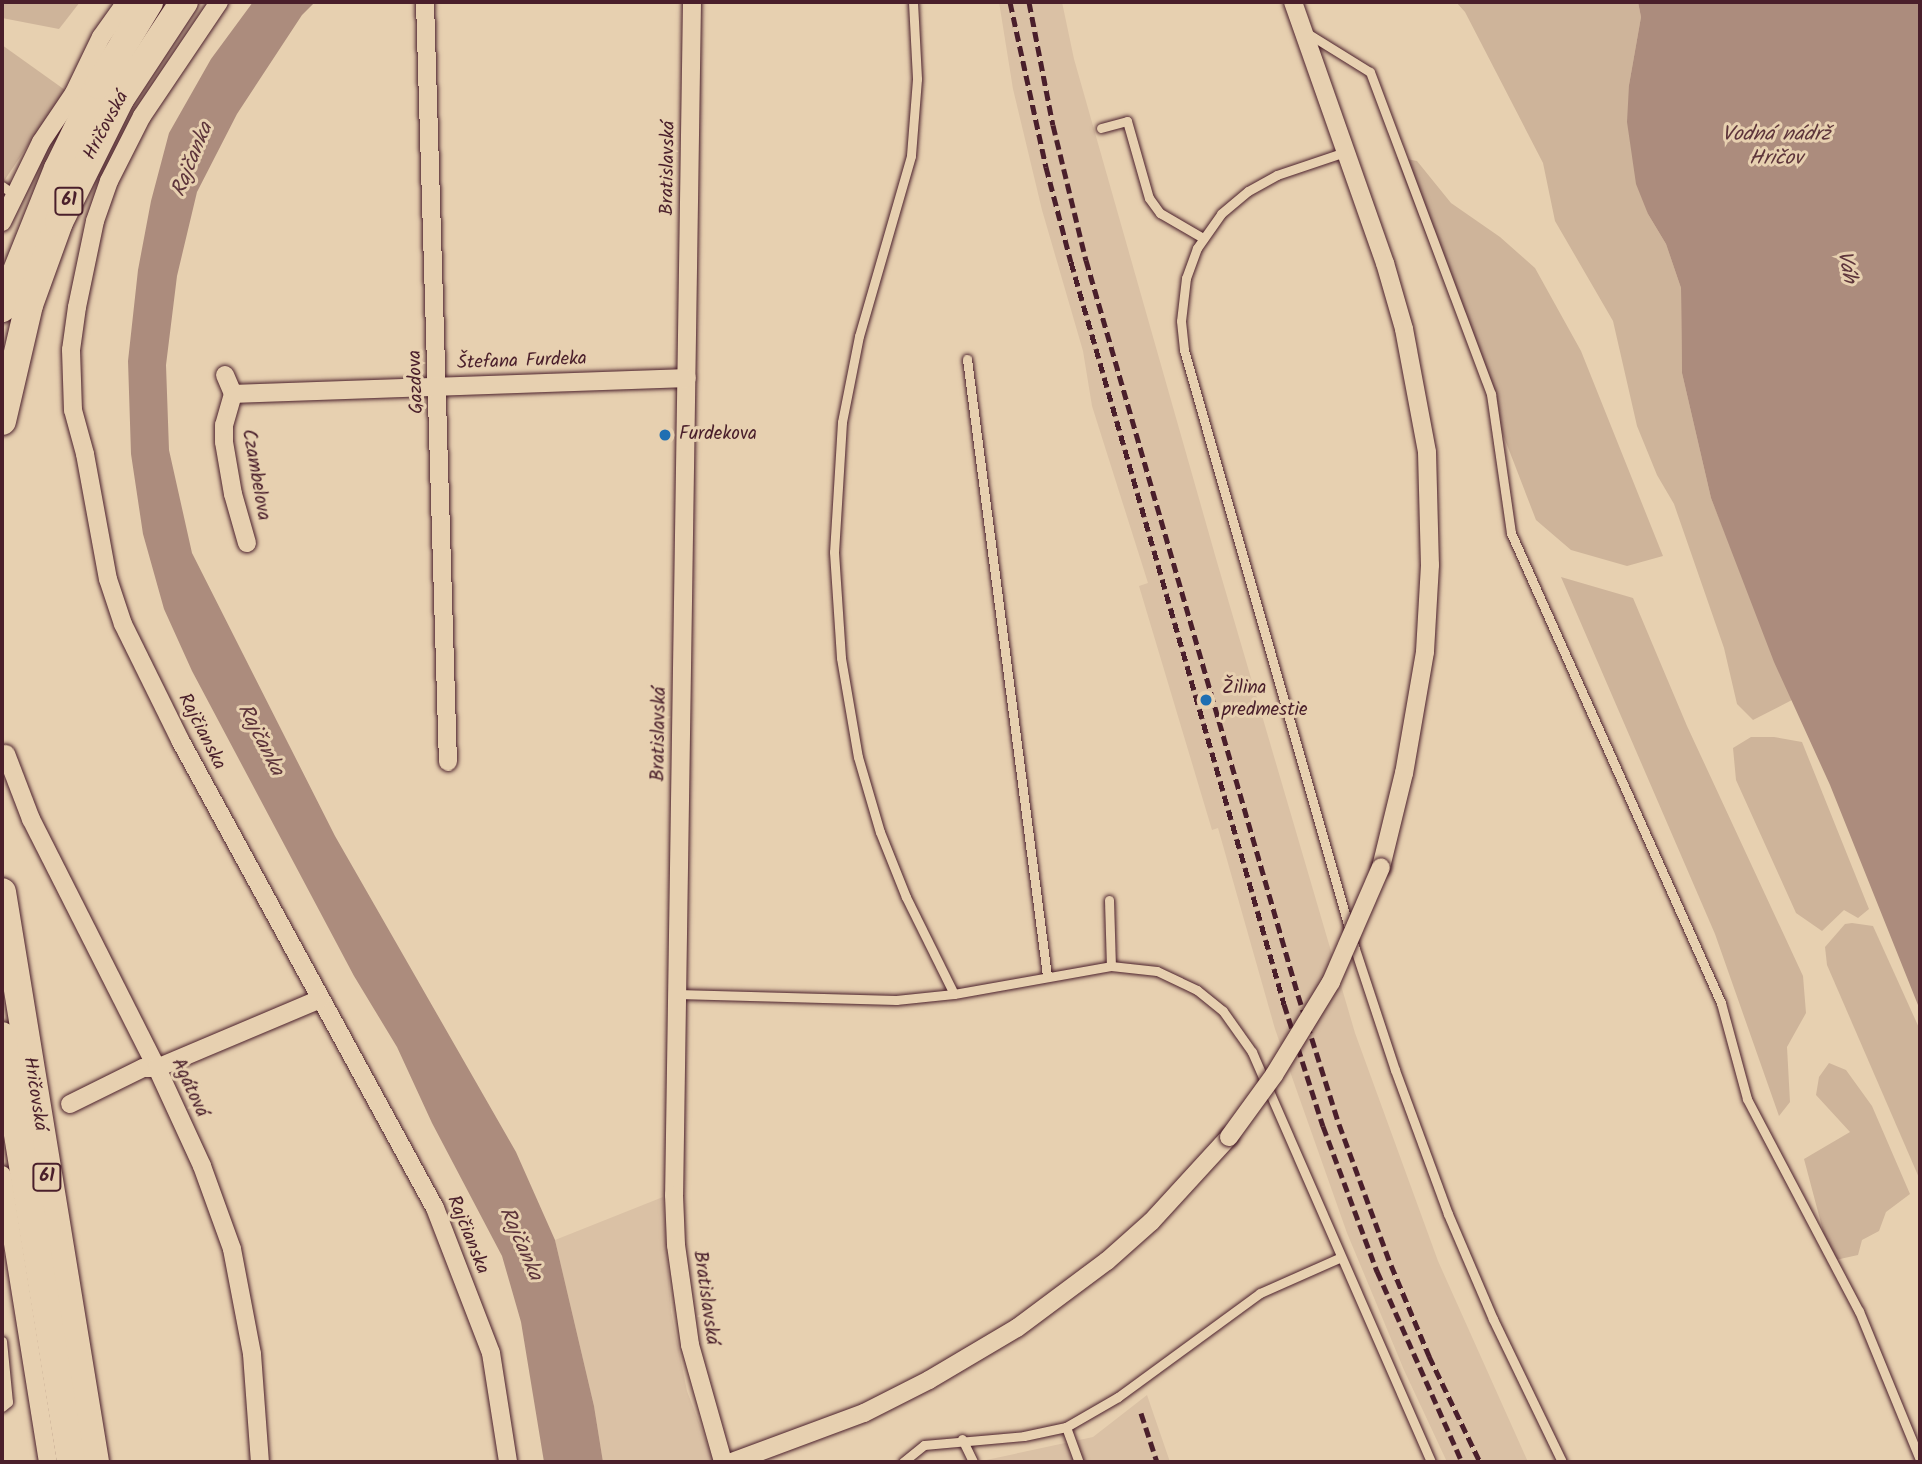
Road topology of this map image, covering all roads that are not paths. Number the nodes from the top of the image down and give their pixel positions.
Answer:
1 (126, 2) edge
2 (149, 2) edge
3 (184, 2) edge
4 (219, 2) edge
5 (425, 2) edge
6 (692, 2) edge
7 (913, 2) edge
8 (1293, 2) edge
9 (1303, 31) junction
10 (1101, 128) dead end
11 (1345, 152) junction
12 (8, 190) edge
13 (2, 222) edge
14 (1203, 238) junction
15 (2, 308) edge
16 (967, 359) dead end
17 (225, 375) dead end
18 (687, 378) junction
19 (438, 386) junction
20 (233, 394) junction
21 (2, 421) edge
22 (247, 543) dead end
23 (6, 754) dead end
24 (448, 762) dead end
25 (2, 892) edge
26 (1109, 900) dead end
27 (1111, 966) junction
28 (1048, 976) junction
29 (677, 994) junction
30 (954, 994) junction
31 (320, 999) junction
32 (2, 1036) edge
33 (157, 1068) junction
34 (70, 1104) dead end
35 (2, 1175) edge
36 (1339, 1258) junction
37 (2, 1341) edge
38 (2, 1407) edge
39 (1066, 1427) junction
40 (962, 1439) junction
41 (1920, 1460) edge
42 (48, 1462) edge
43 (71, 1462) edge
44 (95, 1462) edge
45 (260, 1462) edge
46 (508, 1462) edge
47 (723, 1462) edge
48 (732, 1462) edge
49 (903, 1462) edge
50 (972, 1462) edge
51 (1079, 1462) edge
52 (1431, 1462) edge
53 (1562, 1462) edge

1 - 12 street
2 - 15 main road, Hričovská / 61
3 - 21 main road, Hričovská / 61
4 - 31 street, Rajčianska
5 - 19 street, Gazdova
6 - 18 street, Bratislavská
7 - 30 lane
8 - 9 street
9 - 11 street
9 - 41 lane
10 - 14 lane
11 - 14 lane
11 - 48 street, bridge
12 - 13 street
14 - 53 lane
16 - 28 lane
17 - 20 street
18 - 19 street, Štefana Furdeka
18 - 29 street, Bratislavská
19 - 20 street, Štefana Furdeka
19 - 24 street, Gazdova
20 - 22 street, Czambelova
23 - 33 street, Agátová
25 - 44 main road, Hričovská / 61
26 - 27 lane
27 - 28 lane
27 - 36 lane
28 - 30 lane
29 - 30 lane
29 - 47 street, Bratislavská
31 - 33 street
31 - 46 street, Rajčianska
32 - 43 main road, Hričovská / 61
33 - 34 street
33 - 45 street, Agátová
35 - 42 street
36 - 39 lane
36 - 52 lane
37 - 38 lane
39 - 40 lane
39 - 51 lane
40 - 49 lane
40 - 50 lane

